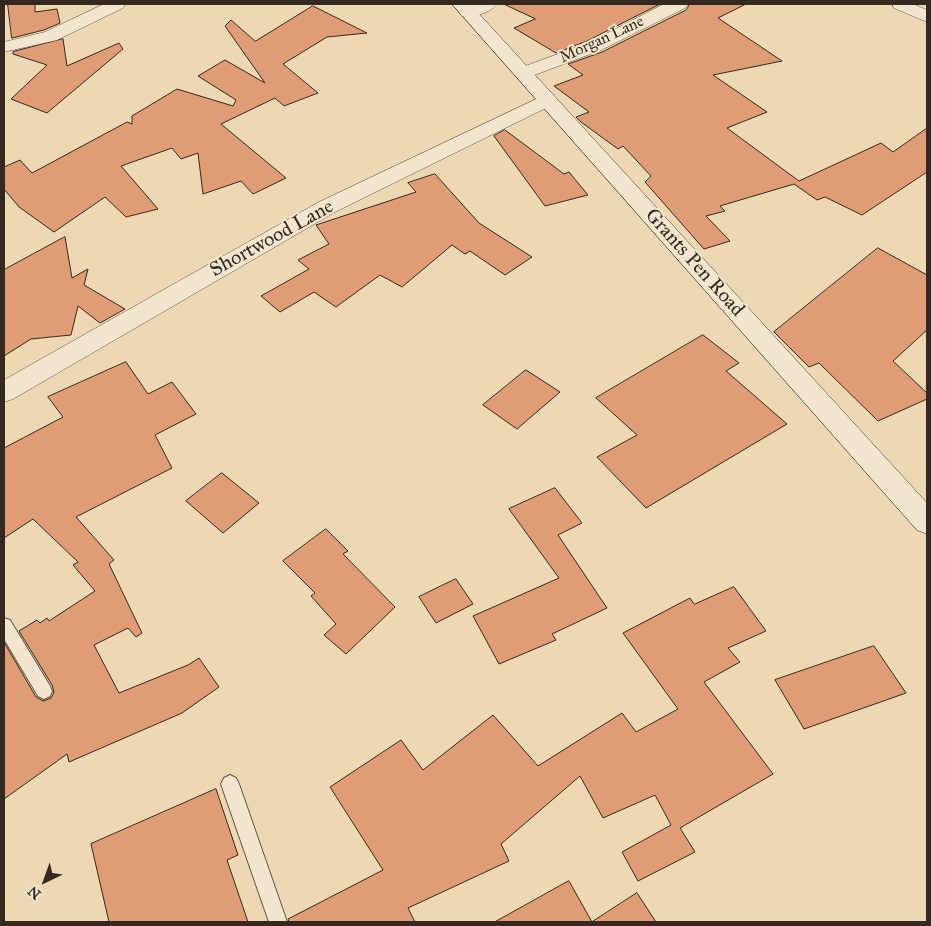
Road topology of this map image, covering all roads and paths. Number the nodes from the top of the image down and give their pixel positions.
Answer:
1 (117, 4) edge
2 (679, 4) edge
3 (900, 4) edge
4 (472, 6) edge
5 (927, 17) edge
6 (4, 47) edge
7 (524, 73) junction
8 (547, 100) junction
9 (4, 392) edge
10 (927, 522) edge
11 (4, 625) edge
12 (44, 691) dead end
13 (230, 784) dead end
14 (278, 922) edge

1 - 6 street
2 - 7 street, Morgan Lane
3 - 5 street
4 - 7 street, Grants Pen Road
7 - 8 street, Grants Pen Road
8 - 9 street, Shortwood Lane
8 - 10 street, Grants Pen Road
11 - 12 lane
13 - 14 lane

